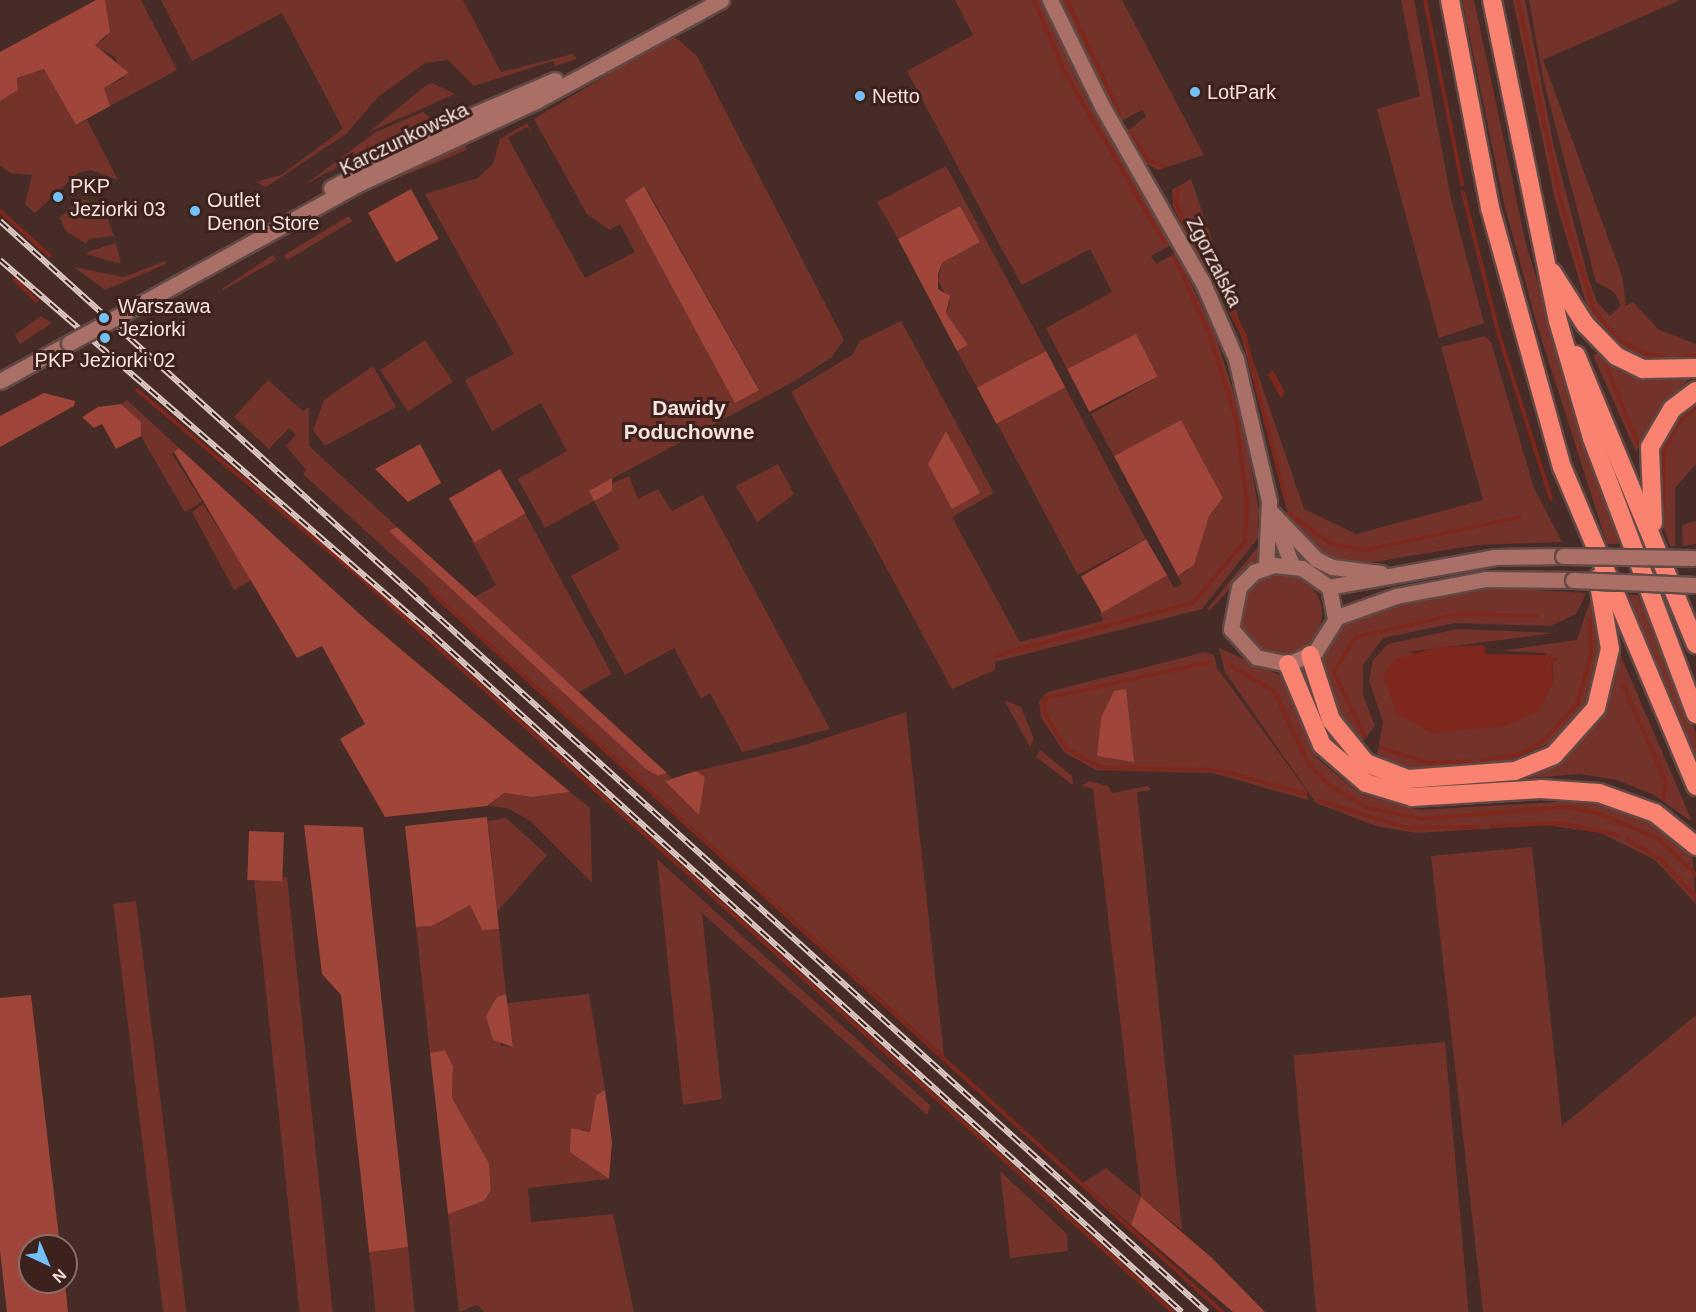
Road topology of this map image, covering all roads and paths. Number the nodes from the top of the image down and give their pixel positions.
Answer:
1 (721, 0) edge
2 (1050, 0) edge
3 (1450, 0) edge
4 (1492, 0) edge
5 (1542, 254) junction
6 (1558, 321) junction
7 (66, 340) junction
8 (1696, 368) edge
9 (0, 370) edge
10 (0, 381) edge
11 (1696, 391) edge
12 (1271, 507) junction
13 (1588, 532) junction
14 (1652, 537) junction
15 (1694, 558) edge
16 (1292, 565) junction
17 (1266, 567) junction
18 (1399, 574) junction
19 (1696, 585) edge
20 (1329, 587) junction
21 (1335, 619) junction
22 (1696, 644) edge
23 (1310, 655) junction
24 (1288, 664) junction
25 (1696, 714) edge
26 (1696, 786) edge
27 (1696, 846) edge

1 - 7 street, Karczunkowska, bridge
2 - 12 street, Zgorzalska
3 - 13 highway
4 - 5 highway
5 - 6 highway
5 - 8 highway
6 - 14 highway
6 - 25 highway
7 - 9 street, Karczunkowska
7 - 10 street, Karczunkowska
11 - 14 highway
12 - 16 street, Zgorzalska
12 - 17 street, Zgorzalska
12 - 18 street
13 - 23 highway
13 - 26 highway
14 - 22 highway
15 - 18 street, bridge
16 - 17 street
16 - 20 street
17 - 24 street
18 - 20 street
19 - 21 street, bridge
20 - 21 street
21 - 23 street
23 - 24 street
24 - 27 highway

